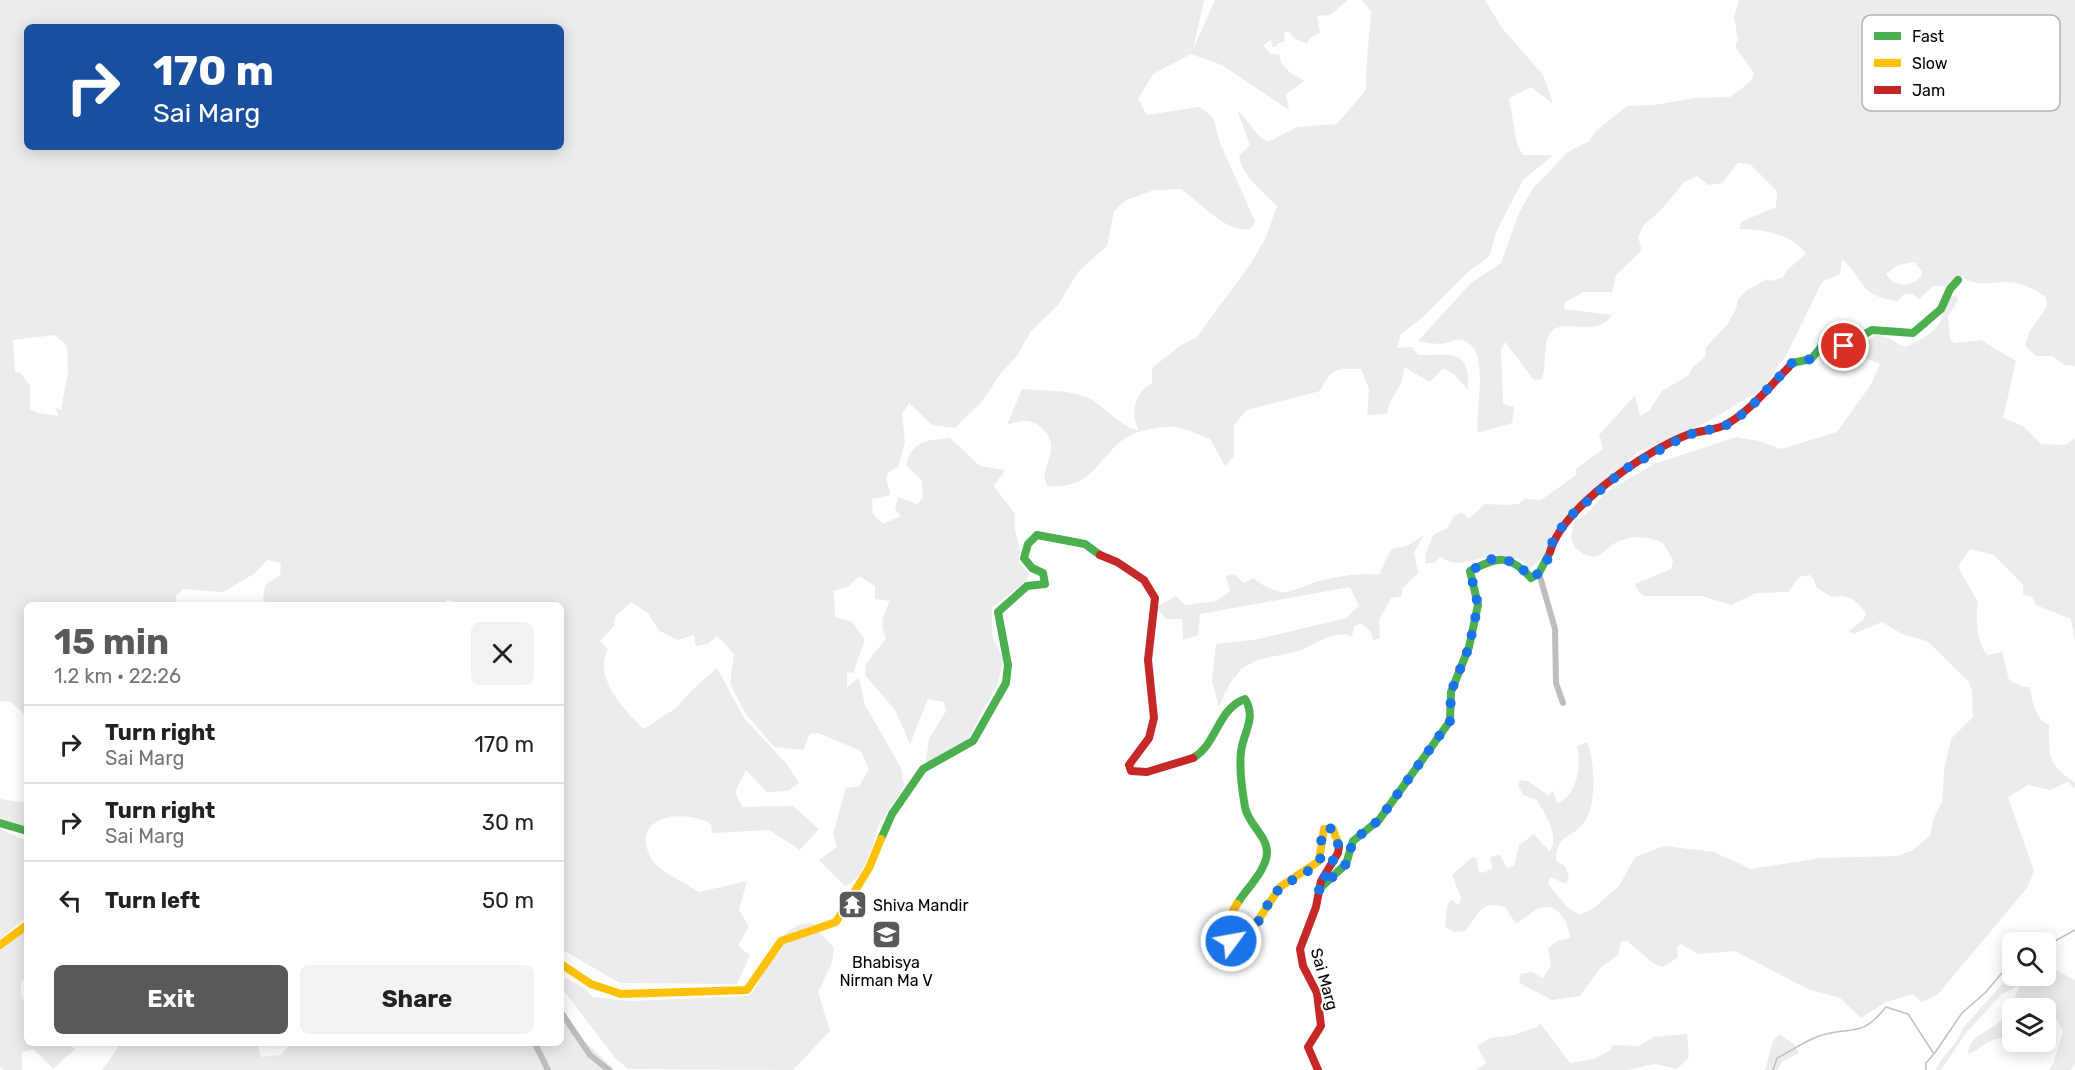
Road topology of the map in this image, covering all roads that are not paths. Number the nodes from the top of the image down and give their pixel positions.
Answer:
1 (1958, 280) dead end
2 (1539, 573) junction
3 (1563, 704) dead end
4 (0, 823) edge
5 (24, 830) edge
6 (1318, 891) junction
7 (24, 927) edge
8 (0, 945) edge
9 (564, 966) edge
10 (564, 1016) edge
11 (536, 1046) edge
12 (548, 1070) edge
13 (609, 1070) edge
14 (1318, 1070) edge

1 - 2 street
2 - 3 street
2 - 6 street
4 - 5 street
6 - 9 street, Sai Marg
6 - 14 street, Sai Marg
7 - 8 street
10 - 13 street
11 - 12 street

